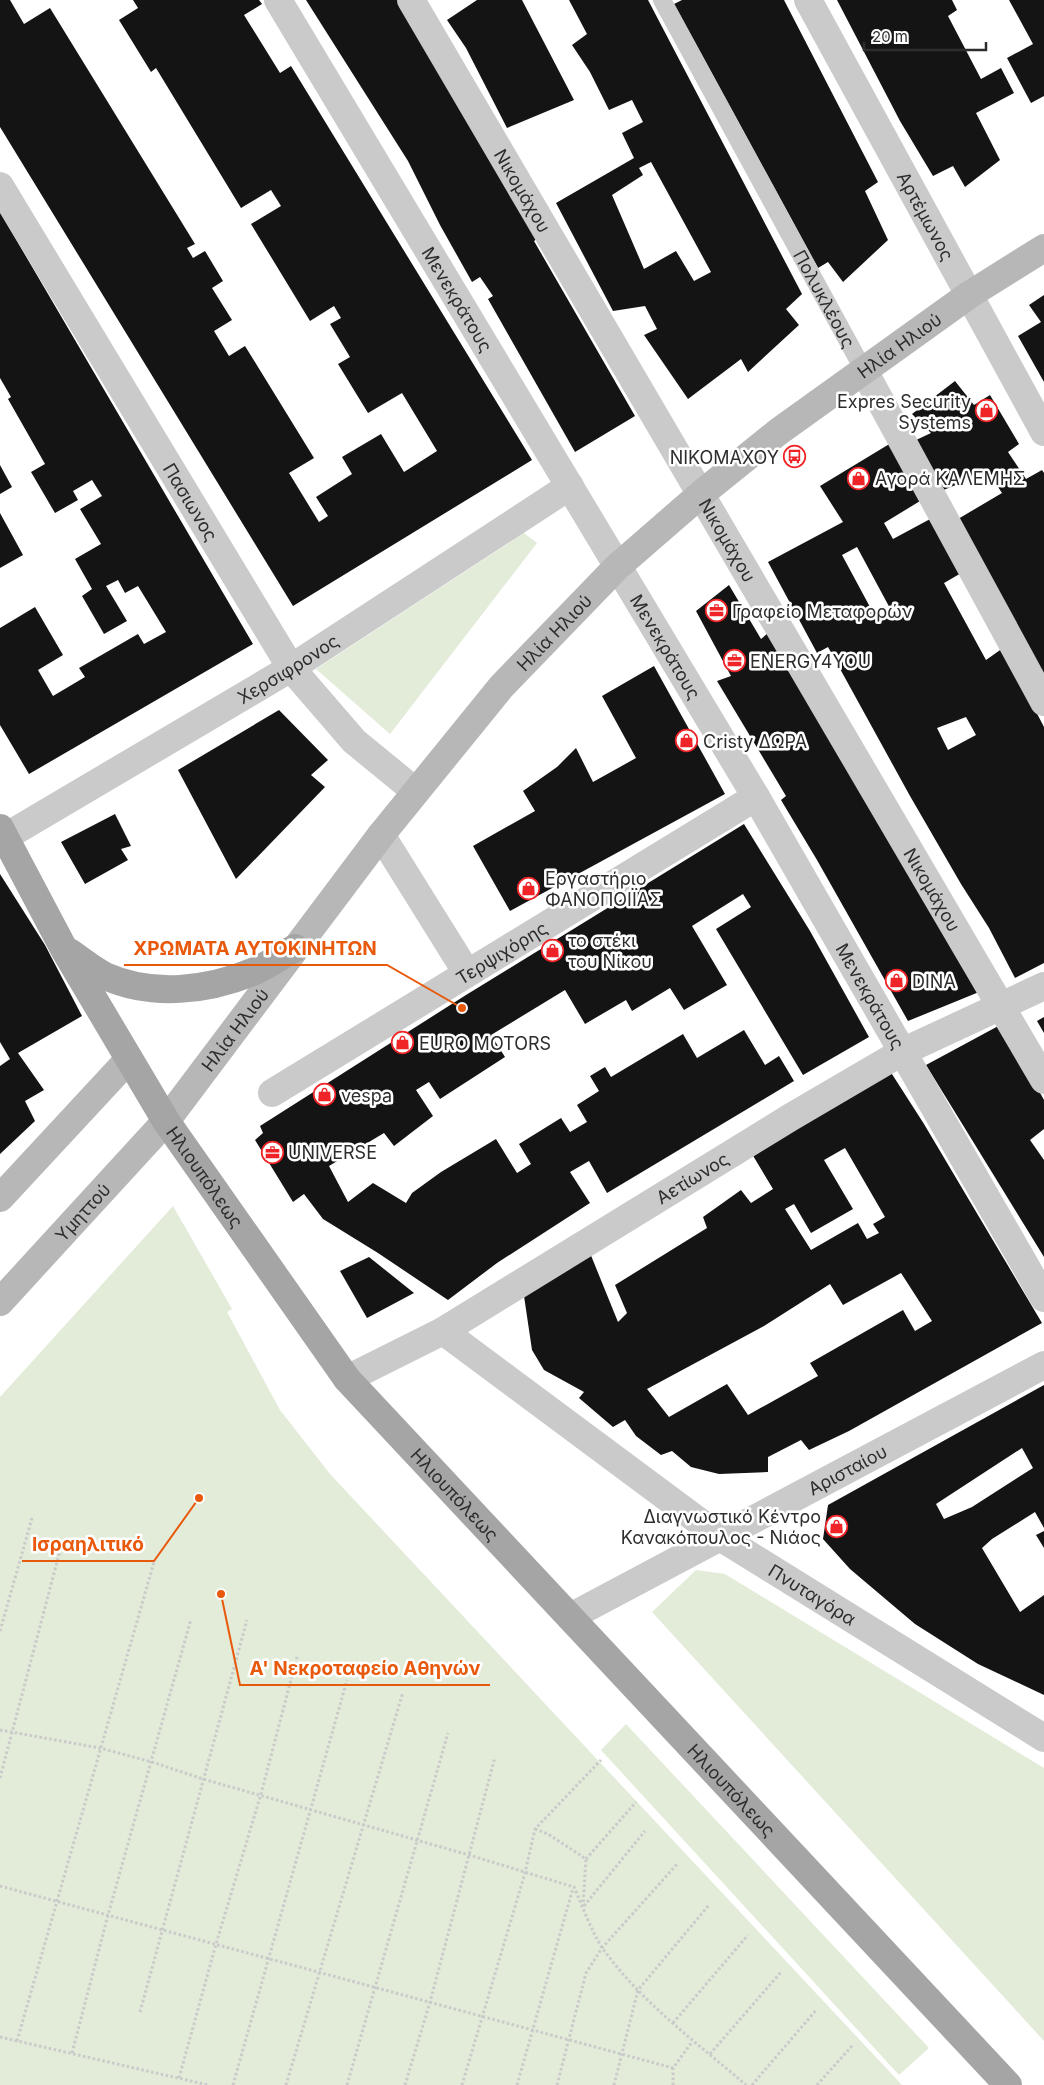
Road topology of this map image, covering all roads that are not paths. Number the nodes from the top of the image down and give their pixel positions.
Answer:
1 (278, 0) edge
2 (411, 0) edge
3 (662, 0) edge
4 (808, 0) edge
5 (0, 186) edge
6 (1044, 248) edge
7 (969, 295) junction
8 (863, 369) junction
9 (1044, 432) edge
10 (570, 486) junction
11 (701, 494) junction
12 (617, 567) junction
13 (291, 668) junction
14 (1044, 702) edge
15 (415, 792) junction
16 (756, 797) junction
17 (2, 835) edge
18 (381, 835) junction
19 (295, 948) junction
20 (64, 949) junction
21 (467, 973) junction
22 (1044, 986) edge
23 (1001, 1007) junction
24 (902, 1052) junction
25 (129, 1059) junction
26 (1044, 1080) edge
27 (272, 1093) dead end
28 (166, 1121) junction
29 (0, 1198) edge
30 (1044, 1298) edge
31 (0, 1302) edge
32 (443, 1331) junction
33 (1044, 1365) edge
34 (347, 1379) junction
35 (720, 1537) junction
36 (570, 1617) junction
37 (1044, 1738) edge
38 (1008, 2085) edge

1 - 10 street, Μενεκράτους
2 - 11 street, Νικομάχου
3 - 8 lane, Πολυκλέους
4 - 7 street, Αρτέμωνος
5 - 13 street, Πασιωνος
6 - 7 main road, Ηλία Ηλιού
7 - 8 main road, Ηλία Ηλιού
7 - 9 street, Αρτέμωνος
8 - 11 main road, Ηλία Ηλιού
8 - 14 street, Πολυκλέους
10 - 12 street, Μενεκράτους
10 - 13 street, Χερσιφρονος
11 - 12 main road, Ηλία Ηλιού
11 - 23 street, Νικομάχου
12 - 15 main road, Ηλία Ηλιού
12 - 16 street, Μενεκράτους
13 - 15 street, Πασιωνος
13 - 17 street, Χερσιφρονος
15 - 18 main road, Ηλία Ηλιού
16 - 21 street, Τερψιχόρης
16 - 24 street, Μενεκράτους
17 - 20 main road, Ηλιουπόλεως
18 - 19 main road, Ηλία Ηλιού
18 - 21 street
19 - 20 main road
19 - 28 main road, Ηλία Ηλιού
20 - 25 main road, Ηλιουπόλεως
21 - 27 street, Τερψιχόρης
22 - 23 street, Αετίωνος
23 - 24 street, Αετίωνος
23 - 26 street, Νικομάχου
24 - 30 street, Μενεκράτους
24 - 32 street, Αετίωνος
25 - 28 main road, Ηλιουπόλεως
25 - 29 main road
28 - 31 main road, Υμηττού
28 - 34 main road, Ηλιουπόλεως
32 - 34 street, Αετίωνος
32 - 35 street, Πνυταγόρα
33 - 35 street, Αρισταίου
34 - 36 main road, Ηλιουπόλεως
35 - 36 street, Αρισταίου
35 - 37 street, Πνυταγόρα
36 - 38 main road, Ηλιουπόλεως

